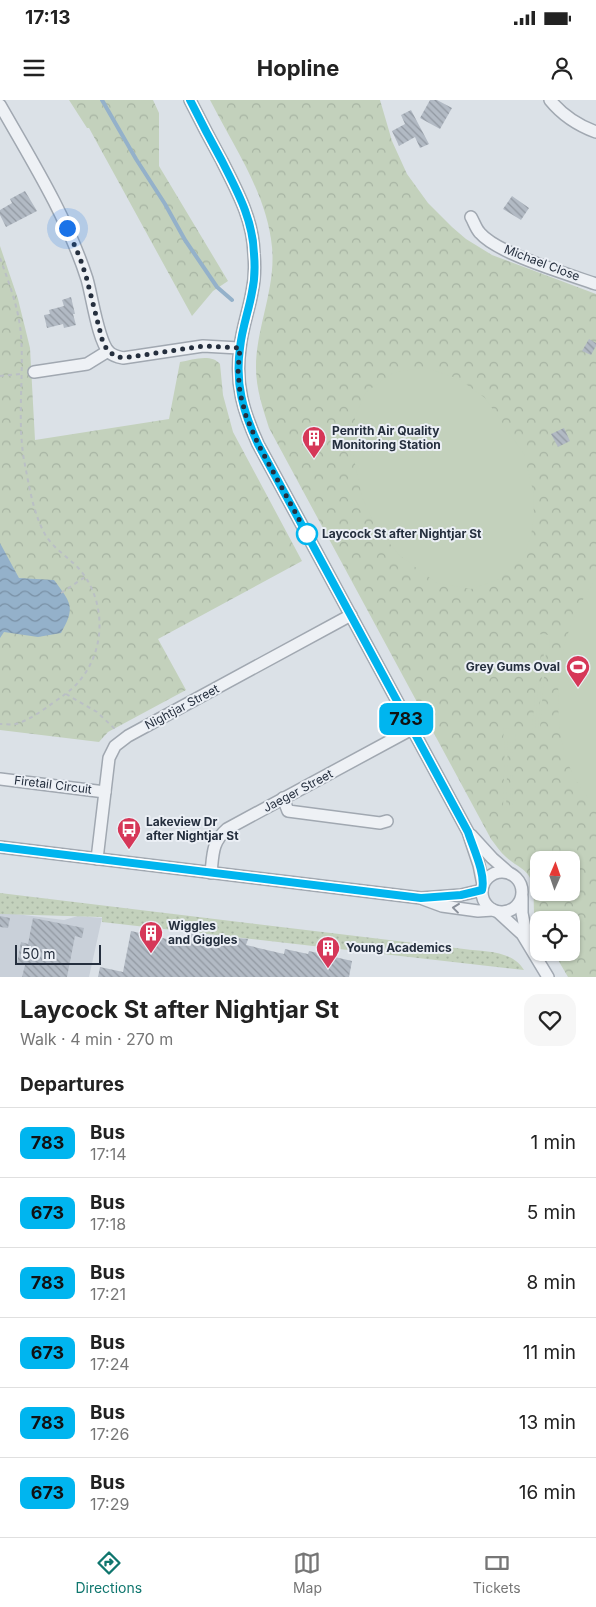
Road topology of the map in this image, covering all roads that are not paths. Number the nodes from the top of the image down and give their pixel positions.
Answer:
1 (190, 100) edge
2 (550, 100) edge
3 (0, 105) edge
4 (596, 132) edge
5 (471, 217) dead end
6 (596, 284) edge
7 (240, 348) junction
8 (108, 351) junction
9 (34, 372) dead end
10 (351, 615) junction
11 (412, 729) junction
12 (0, 779) edge
13 (105, 792) junction
14 (283, 798) junction
15 (387, 821) dead end
16 (468, 832) junction
17 (0, 847) edge
18 (97, 859) junction
19 (211, 873) junction
20 (512, 876) junction
21 (483, 887) junction
22 (522, 893) junction
23 (421, 898) junction
24 (495, 911) junction
25 (529, 945) junction
26 (548, 977) edge

1 - 7 street
2 - 4 street
3 - 8 street
5 - 6 street, Michael Close
7 - 8 street
7 - 10 street
8 - 9 street
10 - 11 street
10 - 13 street, Nightjar Street
11 - 14 street, Jaeger Street
11 - 16 street
12 - 13 street, Firetail Circuit
13 - 18 street, Nightjar Street
14 - 15 street
14 - 19 street, Jaeger Street
16 - 20 street
16 - 21 street
17 - 18 street
18 - 19 street
19 - 23 street
20 - 21 street
20 - 22 street
21 - 23 street
21 - 24 street
22 - 24 street
22 - 25 street
24 -> 23 street
24 - 25 street
25 - 26 street

